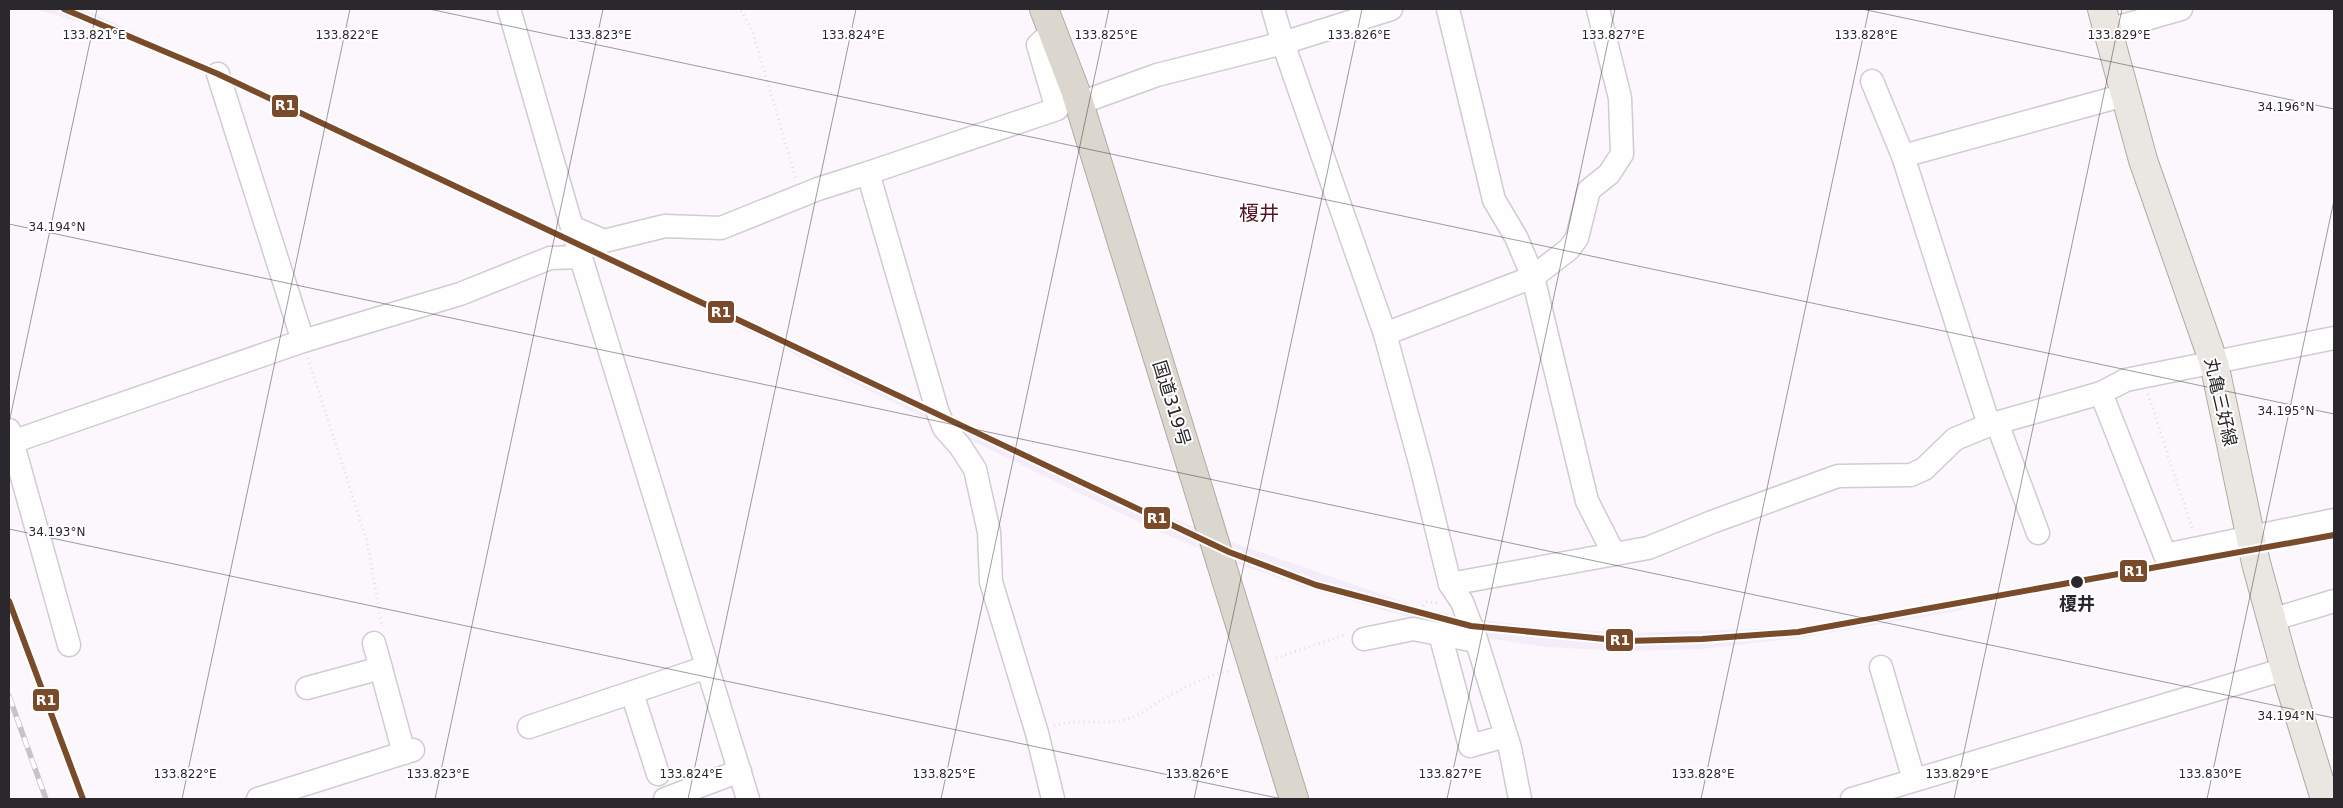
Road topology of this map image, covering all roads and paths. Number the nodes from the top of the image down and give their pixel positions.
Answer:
1 (509, 9) edge
2 (736, 9) edge
3 (1273, 9) edge
4 (1391, 9) edge
5 (1448, 9) edge
6 (1598, 9) edge
7 (2181, 9) edge
8 (1049, 19) edge
9 (2105, 19) edge
10 (1283, 43) junction
11 (218, 74) dead end
12 (1872, 81) dead end
13 (2125, 95) junction
14 (1090, 99) dead end
15 (1903, 156) junction
16 (868, 173) junction
17 (801, 196) junction
18 (572, 227) junction
19 (581, 257) junction
20 (1533, 277) junction
21 (1385, 334) junction
22 (2334, 338) edge
23 (303, 341) junction
24 (2214, 363) junction
25 (2142, 377) junction
26 (2101, 393) junction
27 (1993, 424) junction
28 (10, 436) edge
29 (2334, 520) edge
30 (2038, 533) dead end
31 (2251, 537) junction
32 (2198, 548) junction
33 (1614, 554) junction
34 (1450, 584) junction
35 (2334, 601) edge
36 (2271, 620) junction
37 (1440, 634) junction
38 (378, 637) joint
39 (1364, 640) dead end
40 (1476, 641) junction
41 (69, 645) dead end
42 (380, 668) junction
43 (708, 668) junction
44 (1881, 668) dead end
45 (2285, 669) junction
46 (1234, 671) dead end
47 (307, 688) dead end
48 (632, 693) junction
49 (529, 727) dead end
50 (1037, 733) junction
51 (1506, 736) junction
52 (740, 772) junction
53 (658, 774) dead end
54 (1914, 780) junction
55 (258, 799) edge
56 (665, 799) edge
57 (748, 799) edge
58 (1053, 799) edge
59 (1294, 799) edge
60 (1520, 799) edge
61 (1855, 799) edge
62 (2326, 799) edge

1 - 18 street
2 - 17 path
3 - 10 street
4 - 10 street
5 - 20 street
6 - 20 street
7 - 9 street
8 - 16 street
8 - 59 highway, 国道319号, bridge
9 - 13 main road, 丸亀三好線
10 - 14 street
10 - 21 street
11 - 23 street
12 - 15 street
13 - 15 street
13 - 24 main road, 丸亀三好線
15 - 27 street
16 - 17 street
16 - 50 street
17 - 18 street
18 - 19 street
19 - 23 street
19 - 43 street
20 - 21 street
20 - 33 street
21 - 34 street
22 - 24 street
23 - 28 street
23 - 38 path
24 - 25 street
24 - 31 main road, 丸亀三好線
25 - 26 street
25 - 32 path
26 - 27 street
26 - 32 street
27 - 30 street
27 - 33 street
28 - 41 street
29 - 31 street
31 - 32 street
31 - 36 main road, 丸亀三好線
33 - 34 street
34 - 40 street
35 - 36 street
36 - 45 main road, 丸亀三好線
37 - 39 street
37 - 40 street
37 - 51 street
38 - 42 street
40 - 51 street
42 - 47 street
42 - 55 street
43 - 48 street
43 - 52 street
44 - 54 street
45 - 54 street
45 - 62 main road, 丸亀三好線
46 - 50 path
48 - 49 street
48 - 53 street
50 - 58 street
51 - 60 street
52 - 56 street
52 - 57 street
54 - 61 street

